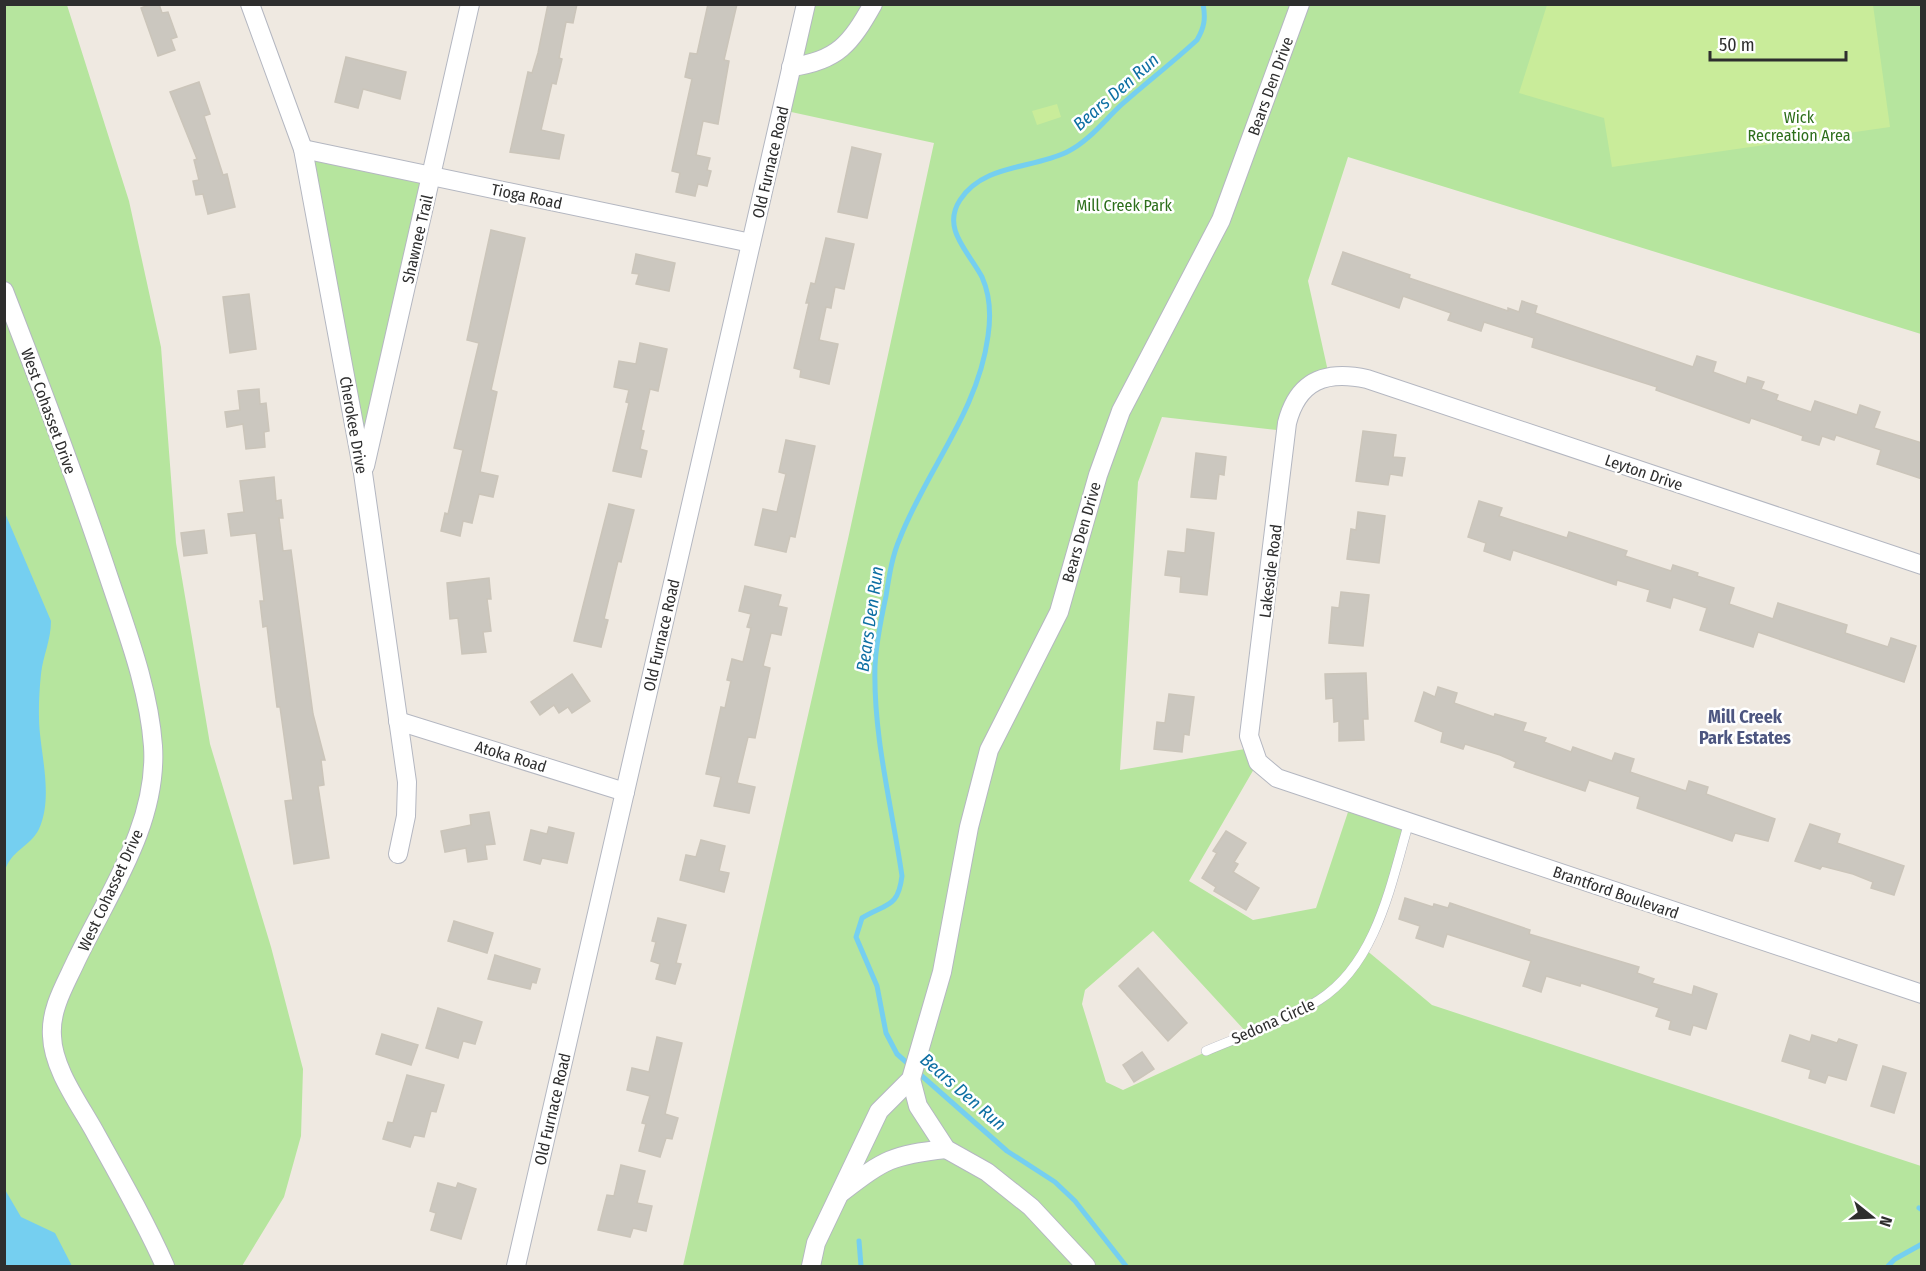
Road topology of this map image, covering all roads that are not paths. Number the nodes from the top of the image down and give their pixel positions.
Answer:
1 (250, 4) edge
2 (470, 4) edge
3 (806, 4) edge
4 (873, 4) edge
5 (1300, 4) edge
6 (791, 67) junction
7 (303, 149) junction
8 (431, 176) junction
9 (751, 243) junction
10 (4, 291) edge
11 (1366, 379) joint
12 (363, 473) junction
13 (1922, 565) edge
14 (398, 721) junction
15 (1310, 789) joint
16 (625, 792) junction
17 (1408, 822) junction
18 (398, 854) dead end
19 (1922, 994) edge
20 (1206, 1051) dead end
21 (912, 1077) junction
22 (946, 1149) junction
23 (842, 1193) junction
24 (165, 1266) edge
25 (516, 1266) edge
26 (811, 1266) edge
27 (1086, 1266) edge

1 - 7 street, Cherokee Drive
2 - 8 street, Shawnee Trail
3 - 6 street, Old Furnace Road
4 - 6 street
5 - 21 street, Bears Den Drive
6 - 9 street, Old Furnace Road
7 - 8 street, Tioga Road
7 - 12 street, Cherokee Drive
8 - 9 street, Tioga Road
8 - 12 street, Shawnee Trail
9 - 16 street, Old Furnace Road
10 - 24 street, West Cohasset Drive
11 - 13 street, Leyton Drive
11 - 15 street, Lakeside Road
12 - 14 street, Cherokee Drive
14 - 16 street, Atoka Road
14 - 18 street, Cherokee Drive
15 - 17 street, Brantford Boulevard
16 - 25 street, Old Furnace Road
17 - 19 street, Brantford Boulevard
17 - 20 lane, Sedona Circle
21 - 22 street
21 - 23 street
22 - 23 street
22 - 27 street
23 - 26 street

